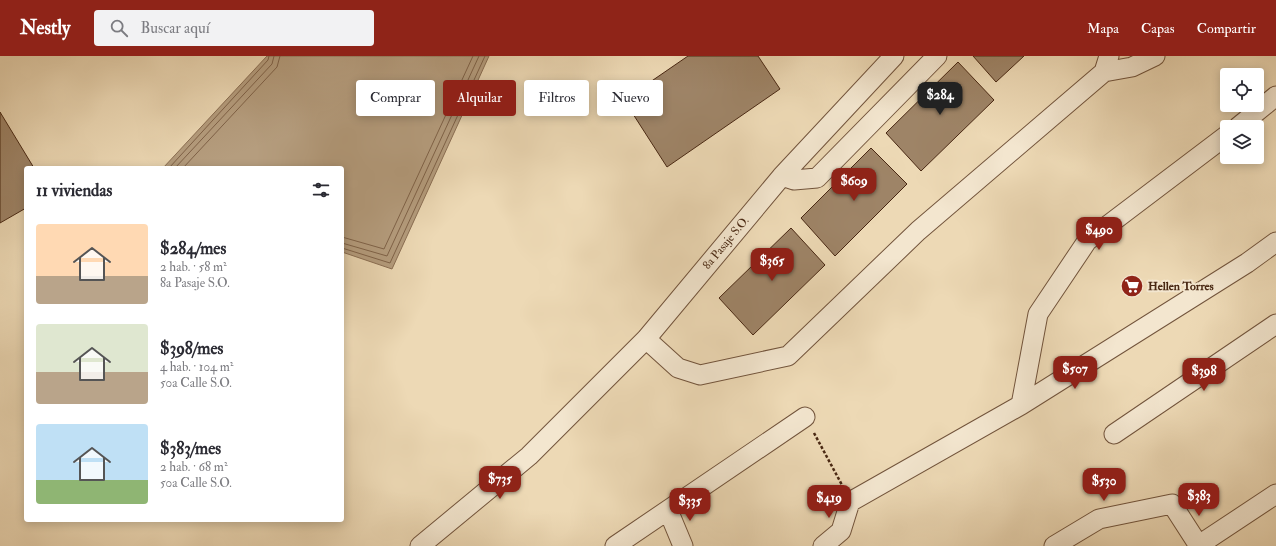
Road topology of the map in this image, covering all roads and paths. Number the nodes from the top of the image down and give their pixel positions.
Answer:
1 (894, 56) edge
2 (937, 56) edge
3 (1155, 56) edge
4 (1106, 64) edge
5 (1276, 96) edge
6 (1247, 120) edge
7 (1220, 140) edge
8 (782, 176) junction
9 (1276, 242) edge
10 (1276, 324) edge
11 (646, 339) junction
12 (1021, 405) junction
13 (805, 417) joint
14 (1114, 434) dead end
15 (1276, 494) edge
16 (850, 502) junction
17 (668, 510) junction
18 (420, 546) edge
19 (615, 546) edge
20 (683, 546) edge
21 (823, 546) edge
22 (1054, 546) edge
23 (1199, 546) edge

1 - 8 street, 8a Pasaje S.O.
2 - 8 street
3 - 4 street
4 - 11 street
5 - 6 street
7 - 12 street
8 - 11 street, 8a Pasaje S.O.
9 - 12 street
10 - 14 street
11 - 18 street, 8a Pasaje S.O.
12 - 16 street
13 - 16 path
13 - 17 street
15 - 23 street
16 - 21 street
17 - 19 street
17 - 20 street
22 - 23 street

